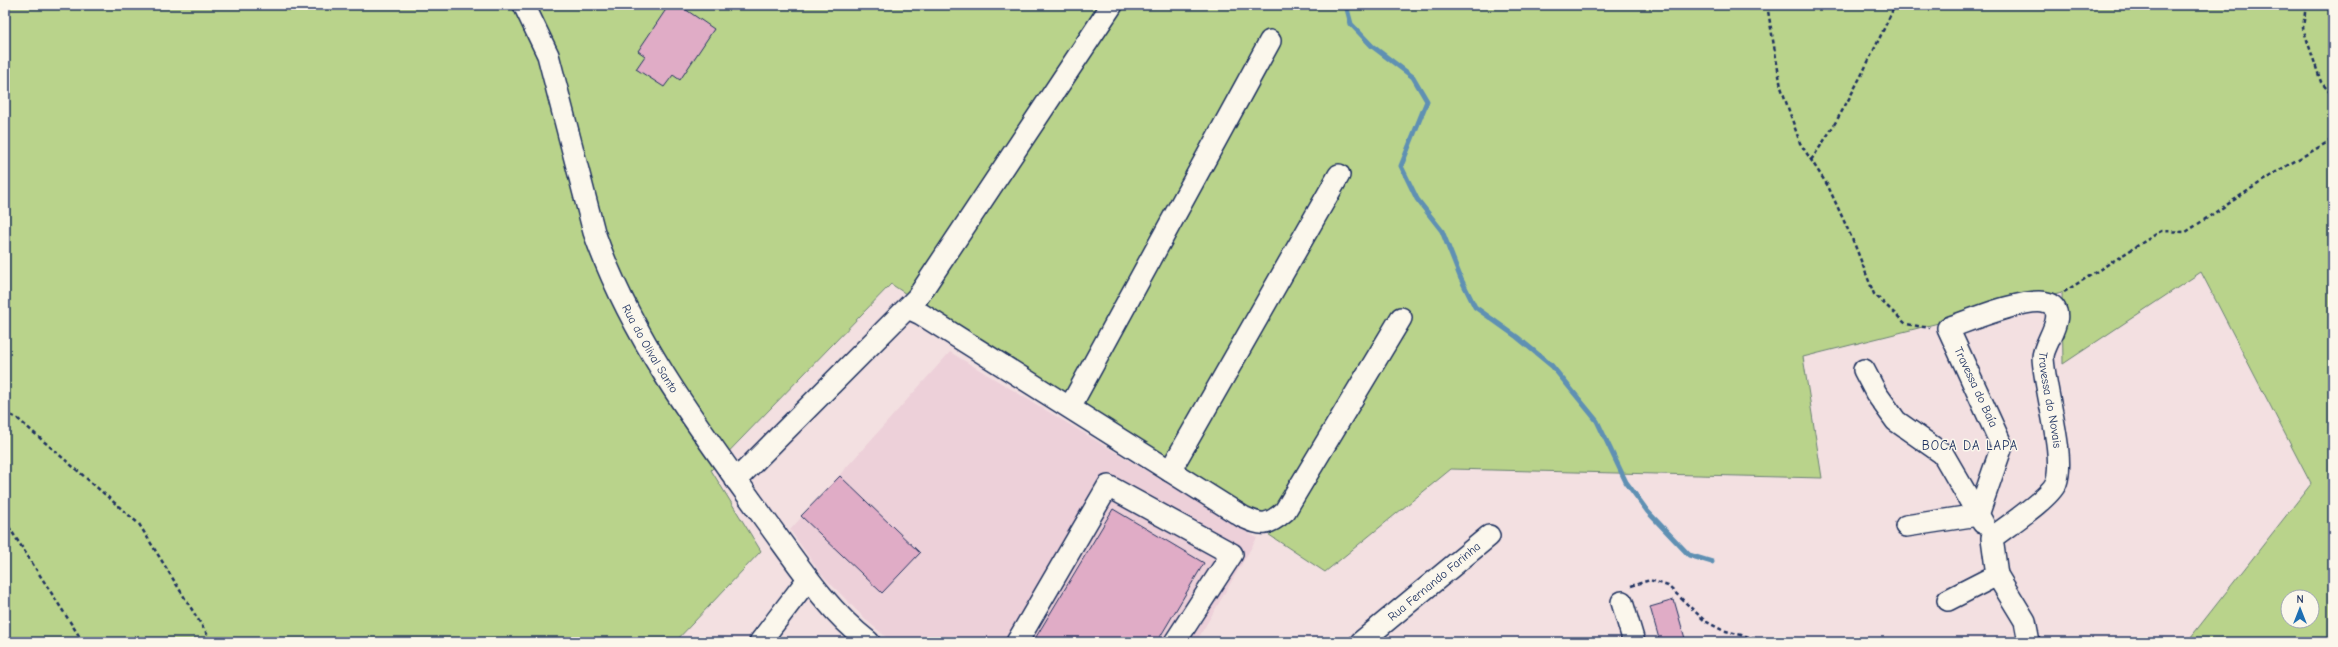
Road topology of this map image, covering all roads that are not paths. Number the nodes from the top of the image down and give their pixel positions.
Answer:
1 (524, 5) edge
2 (1112, 5) edge
3 (1270, 41) dead end
4 (1339, 175) dead end
5 (908, 308) junction
6 (1401, 318) dead end
7 (1948, 328) joint
8 (1864, 370) dead end
9 (1070, 407) junction
10 (1170, 471) junction
11 (736, 480) junction
12 (1978, 516) junction
13 (1906, 526) dead end
14 (1489, 536) dead end
15 (1992, 538) junction
16 (1997, 575) junction
17 (808, 579) junction
18 (1948, 600) dead end
19 (1622, 602) road end
20 (760, 642) edge
21 (868, 642) edge
22 (1017, 642) edge
23 (1175, 642) edge
24 (1361, 642) edge
25 (1634, 642) edge
26 (2029, 642) edge

1 - 11 street, Rua do Olival Santo
2 - 5 street
3 - 9 street
4 - 10 street
5 - 9 street
5 - 11 street
6 - 10 street
7 - 12 street, Travessa do Baía
7 - 15 street, Travessa do Novais
8 - 12 street
9 - 10 street
11 - 17 street, Rua do Olival Santo
12 - 13 street
12 - 15 street
14 - 24 street, Rua Fernando Farinha
15 - 16 street
16 - 18 street
16 - 26 street
17 - 20 street
17 - 21 street, Rua do Olival Santo
19 - 25 street
22 - 23 street

